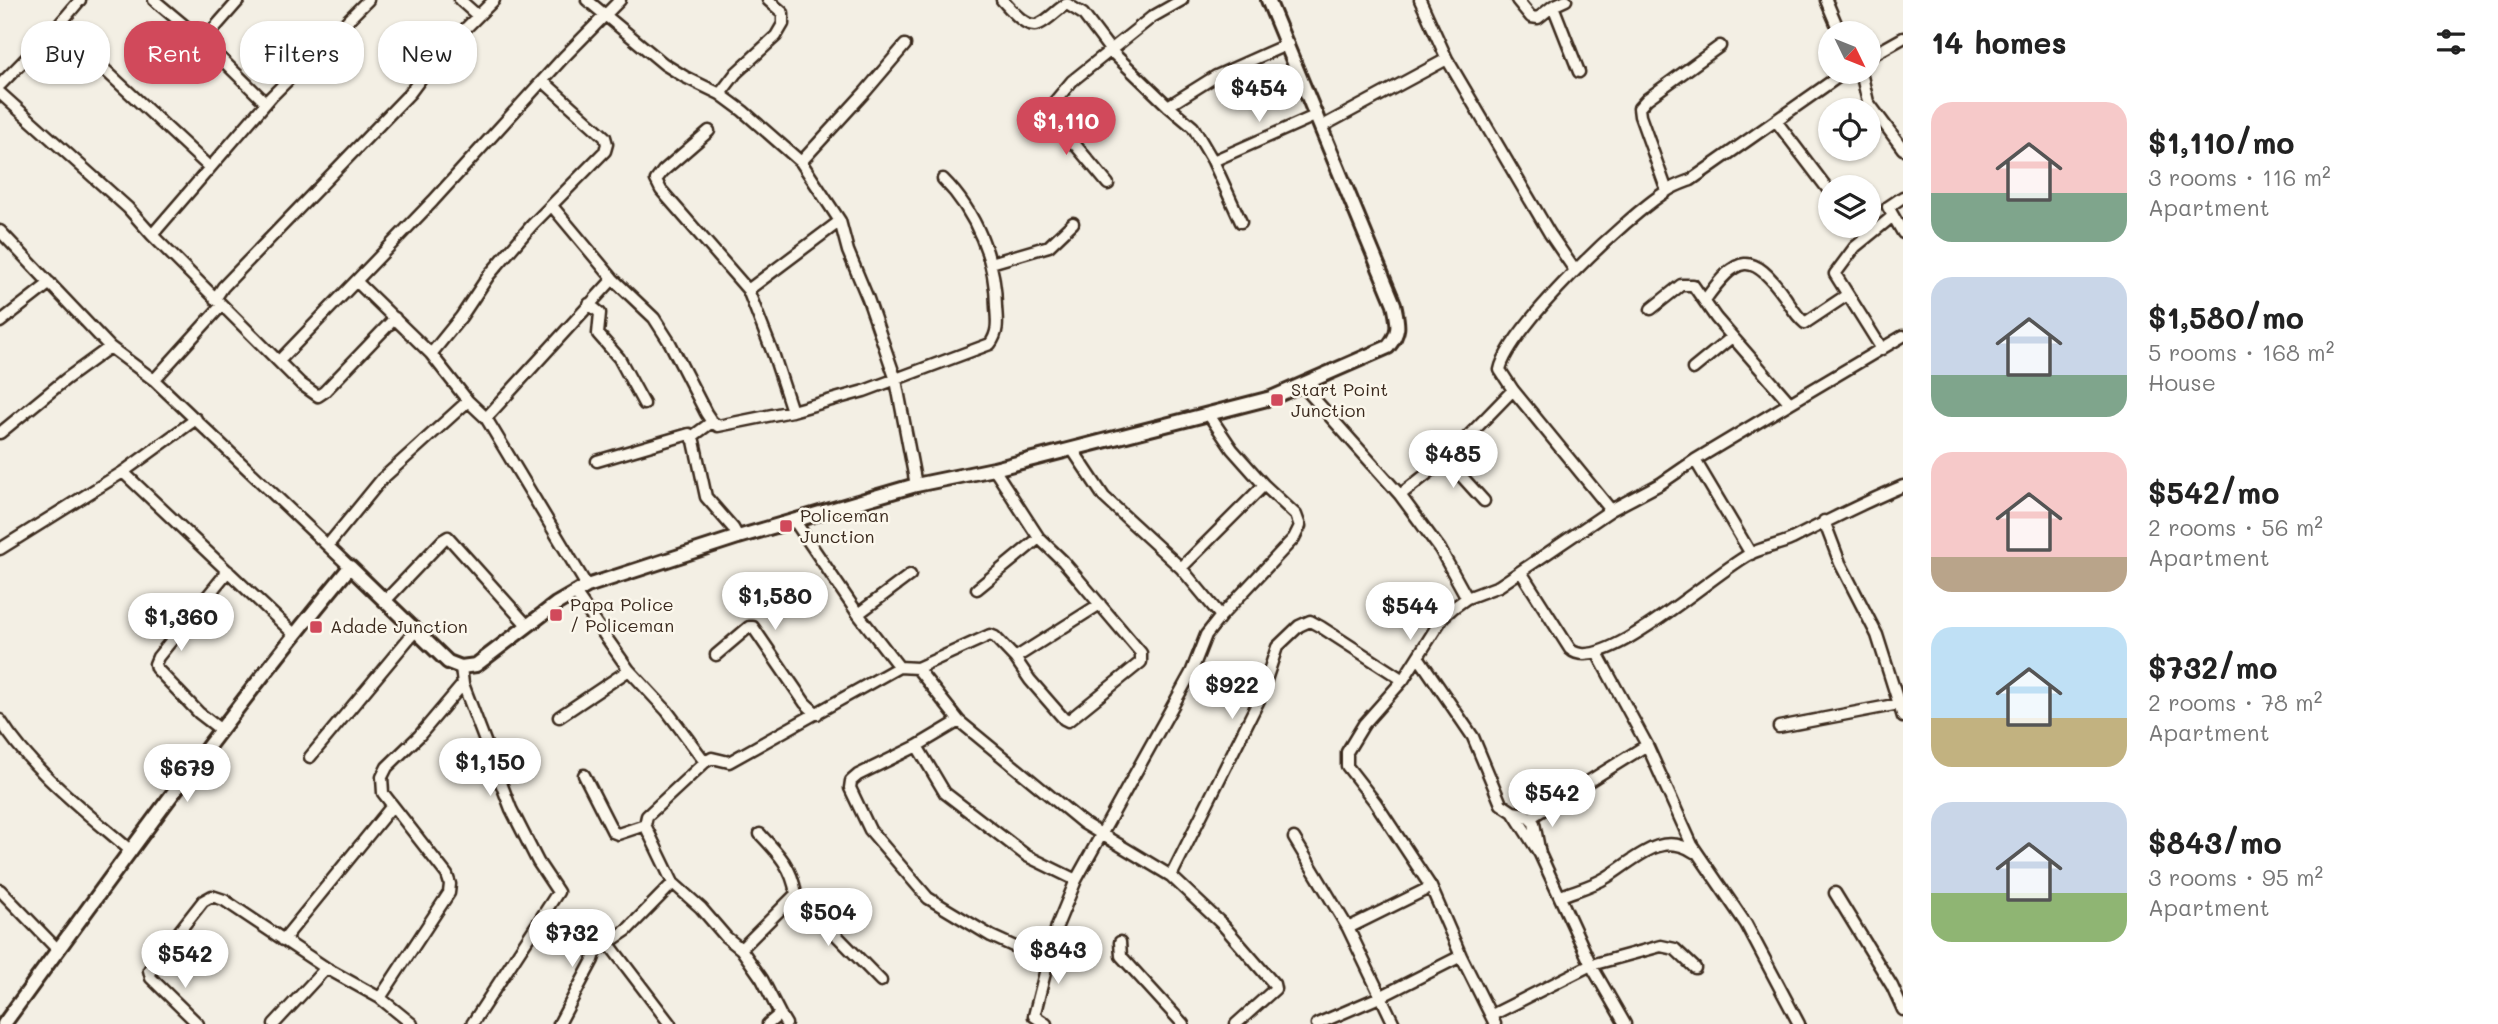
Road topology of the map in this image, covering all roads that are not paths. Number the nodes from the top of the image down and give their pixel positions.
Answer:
1 (80, 0) edge
2 (154, 0) edge
3 (239, 0) edge
4 (368, 0) edge
5 (460, 0) edge
6 (494, 0) edge
7 (587, 0) edge
8 (620, 0) edge
9 (768, 0) edge
10 (1002, 0) edge
11 (1182, 0) edge
12 (1268, 0) edge
13 (1420, 0) edge
14 (1517, 0) edge
15 (1566, 0) edge
16 (1826, 0) edge
17 (1553, 6) junction
18 (478, 16) junction
19 (606, 17) junction
20 (62, 21) edge
21 (179, 21) edge
22 (220, 21) edge
23 (1835, 21) edge
24 (1903, 37) edge
25 (1288, 44) junction
26 (905, 45) dead end
27 (1720, 47) dead end
28 (1881, 50) edge
29 (1111, 51) junction
30 (1447, 59) junction
31 (21, 64) edge
32 (226, 64) edge
33 (1579, 72) dead end
34 (110, 75) edge
35 (543, 81) junction
36 (1827, 84) edge
37 (1864, 84) edge
38 (0, 85) edge
39 (0, 93) edge
40 (720, 94) junction
41 (266, 103) junction
42 (1168, 106) junction
43 (1319, 121) junction
44 (1776, 121) junction
45 (709, 131) dead end
46 (1903, 149) edge
47 (1213, 161) junction
48 (802, 162) junction
49 (209, 167) junction
50 (1818, 176) edge
51 (943, 179) dead end
52 (1108, 184) dead end
53 (1667, 191) junction
54 (1903, 197) edge
55 (552, 205) junction
56 (1893, 216) junction
57 (840, 221) junction
58 (1241, 222) dead end
59 (1073, 223) dead end
60 (0, 231) edge
61 (1903, 233) edge
62 (152, 235) junction
63 (991, 263) junction
64 (1574, 269) junction
65 (613, 279) junction
66 (356, 281) junction
67 (50, 283) junction
68 (748, 290) junction
69 (1847, 295) junction
70 (1705, 300) junction
71 (218, 302) junction
72 (589, 304) junction
73 (1651, 309) dead end
74 (395, 318) junction
75 (0, 322) edge
76 (1903, 336) edge
77 (1732, 337) junction
78 (110, 347) junction
79 (1882, 349) junction
80 (431, 354) junction
81 (279, 361) junction
82 (1693, 369) dead end
83 (154, 380) junction
84 (896, 380) junction
85 (1302, 386) junction
86 (1513, 390) junction
87 (468, 401) junction
88 (1790, 403) junction
89 (644, 404) dead end
90 (792, 411) junction
91 (1209, 415) junction
92 (486, 418) junction
93 (196, 419) junction
94 (712, 422) junction
95 (0, 433) edge
96 (693, 436) junction
97 (1072, 449) junction
98 (1446, 459) junction
99 (1695, 460) junction
100 (597, 461) dead end
101 (994, 468) junction
102 (123, 472) junction
103 (916, 485) junction
104 (1264, 485) junction
105 (1903, 486) edge
106 (1400, 495) junction
107 (1484, 501) dead end
108 (1611, 510) junction
109 (794, 520) junction
110 (1824, 521) junction
111 (738, 537) junction
112 (1039, 538) junction
113 (328, 545) junction
114 (0, 549) edge
115 (1751, 554) junction
116 (350, 568) junction
117 (1181, 568) junction
118 (228, 571) junction
119 (1521, 572) junction
120 (909, 575) dead end
121 (587, 586) junction
122 (977, 589) dead end
123 (575, 593) junction
124 (1467, 598) junction
125 (385, 601) junction
126 (1100, 604) junction
127 (858, 614) junction
128 (1221, 616) junction
129 (527, 625) junction
130 (415, 631) junction
131 (294, 634) junction
132 (1597, 653) junction
133 (716, 655) dead end
134 (1015, 658) junction
135 (1419, 658) junction
136 (461, 667) junction
137 (899, 667) junction
138 (916, 668) junction
139 (629, 670) junction
140 (1403, 680) junction
141 (463, 684) junction
142 (1899, 704) junction
143 (817, 714) junction
144 (1903, 716) edge
145 (559, 717) dead end
146 (0, 720) edge
147 (959, 721) junction
148 (1779, 727) dead end
149 (221, 730) junction
150 (917, 746) junction
151 (1647, 746) junction
152 (310, 757) dead end
153 (705, 762) junction
154 (584, 775) dead end
155 (392, 806) junction
156 (1513, 812) junction
157 (1530, 818) junction
158 (645, 825) junction
159 (760, 834) dead end
160 (1102, 834) junction
161 (1294, 838) dead end
162 (131, 851) junction
163 (1540, 854) junction
164 (1700, 857) junction
165 (1171, 876) junction
166 (1076, 880) junction
167 (673, 883) junction
168 (1431, 887) junction
169 (0, 890) edge
170 (1835, 893) dead end
171 (796, 894) junction
172 (1561, 896) junction
173 (1348, 928) junction
174 (284, 940) junction
175 (1120, 942) dead end
176 (609, 944) junction
177 (1013, 946) dead end
178 (741, 949) junction
179 (58, 950) junction
180 (1461, 956) junction
181 (1591, 965) junction
182 (326, 968) junction
183 (1695, 968) dead end
184 (881, 981) dead end
185 (1382, 996) junction
186 (380, 998) junction
187 (1903, 1010) edge
188 (780, 1014) junction
189 (1494, 1019) edge
190 (4, 1024) edge
191 (198, 1024) edge
192 (274, 1024) edge
193 (412, 1024) edge
194 (472, 1024) edge
195 (559, 1024) edge
196 (670, 1024) edge
197 (768, 1024) edge
198 (786, 1024) edge
199 (1046, 1024) edge
200 (1183, 1024) edge
201 (1236, 1024) edge
202 (1317, 1024) edge
203 (1394, 1024) edge
204 (1625, 1024) edge
205 (1799, 1024) edge

1 - 20 street
2 - 21 street
3 - 22 street
4 - 41 street
5 - 18 street
6 - 18 street
7 - 19 street
8 - 19 street
9 - 40 street
10 - 29 street
11 - 29 street
12 - 25 street
13 - 30 street
14 - 17 street
15 - 17 street
16 - 23 street
17 - 33 street
18 - 71 street
19 - 35 street
19 - 40 street
24 - 28 street
25 - 42 street
25 - 43 street
26 - 48 street
27 - 53 street
29 - 42 street
29 - 52 street
30 - 43 street
30 - 64 street
31 - 38 street
32 - 41 street
34 - 49 street
35 - 55 street
35 - 66 street
36 - 44 street
37 - 46 street
39 - 62 street
40 - 48 street
41 - 49 street
42 - 47 street
43 - 47 street
43 - 85 street
44 - 50 street
44 - 53 street
45 - 68 street
47 - 58 street
48 - 57 street
49 - 62 street
51 - 63 street
53 - 64 street
54 - 56 street
55 - 65 street
55 - 80 street
56 - 61 street
56 - 69 street
57 - 68 street
57 - 84 street
59 - 63 street
60 - 67 street
62 - 71 street
63 - 84 street
64 - 86 street
65 - 72 street
65 - 94 street
66 - 74 street
66 - 81 street
67 - 75 street
67 - 78 street
68 - 90 street
69 - 70 street
69 - 79 street
70 - 73 street
70 - 77 street
71 - 81 street
71 - 83 street
72 - 89 street
72 - 92 street
74 - 80 street
74 - 81 street
76 - 79 street
77 - 82 street
77 - 88 street
78 - 83 street
78 - 95 street
79 - 88 street
80 - 87 street
83 - 93 street
84 - 90 street
84 - 103 street
85 - 91 street
85 - 106 street
86 - 98 street
86 - 108 street
87 - 92 street
87 - 113 street
88 - 99 street
90 - 94 street
91 - 97 street
91 - 104 street
92 - 121 street
93 - 102 street
93 - 113 street
94 - 96 street
96 - 100 street
96 - 111 street
97 - 101 street
97 - 117 street
98 - 106 street
98 - 107 street
99 - 108 street
99 - 115 street
101 - 103 street
101 - 112 street
102 - 114 street
102 - 118 street
103 - 109 street
104 - 117 street
104 - 128 street
105 - 110 street
106 - 124 street
108 - 119 street
109 - 111 street
109 - 127 street
110 - 115 street
110 - 142 street
111 - 121 street
112 - 122 street
112 - 126 street
113 - 116 street
115 - 132 street
116 - 125 street
116 - 131 street
117 - 128 street
118 - 131 street
118 - 149 street
119 - 124 street
119 - 132 street
120 - 127 street
121 - 123 street
123 - 129 street
123 - 139 street
124 - 135 street
125 - 129 street
125 - 130 street
126 - 134 street
126 - 134 street
127 - 137 street
128 - 160 street
129 - 136 street
130 - 136 street
130 - 152 street
131 - 149 street
132 - 151 street
133 - 143 street
134 - 138 street
135 - 140 street
135 - 156 street
136 - 141 street
137 - 138 street
137 - 143 street
138 - 147 street
139 - 145 street
139 - 153 street
140 - 165 street
140 - 168 street
141 - 155 street
141 - 194 street
142 - 144 street
142 - 148 street
143 - 153 street
146 - 162 street
147 - 150 street
147 - 160 street
149 - 162 street
150 - 166 street
150 - 177 street
151 - 157 street
151 - 164 street
153 - 158 street
154 - 158 street
155 - 174 street
155 - 186 street
156 - 157 street
156 - 163 street
157 - 163 street
158 - 167 street
159 - 171 street
160 - 165 street
160 - 166 street
161 - 173 street
162 - 179 street
163 - 172 street
164 - 172 street
164 - 205 street
165 - 201 street
166 - 199 street
167 - 176 street
167 - 178 street
168 - 173 street
168 - 180 street
169 - 179 street
170 - 187 street
171 - 178 street
171 - 184 street
172 - 181 street
173 - 185 street
174 - 182 street
174 - 191 street
175 - 200 street
176 - 195 street
176 - 196 street
178 - 188 street
179 - 190 street
180 - 185 street
180 - 189 street
181 - 183 street
181 - 189 street
181 - 204 street
182 - 186 street
182 - 192 street
185 - 202 street
185 - 203 street
186 - 193 street
188 - 197 street
188 - 198 street

